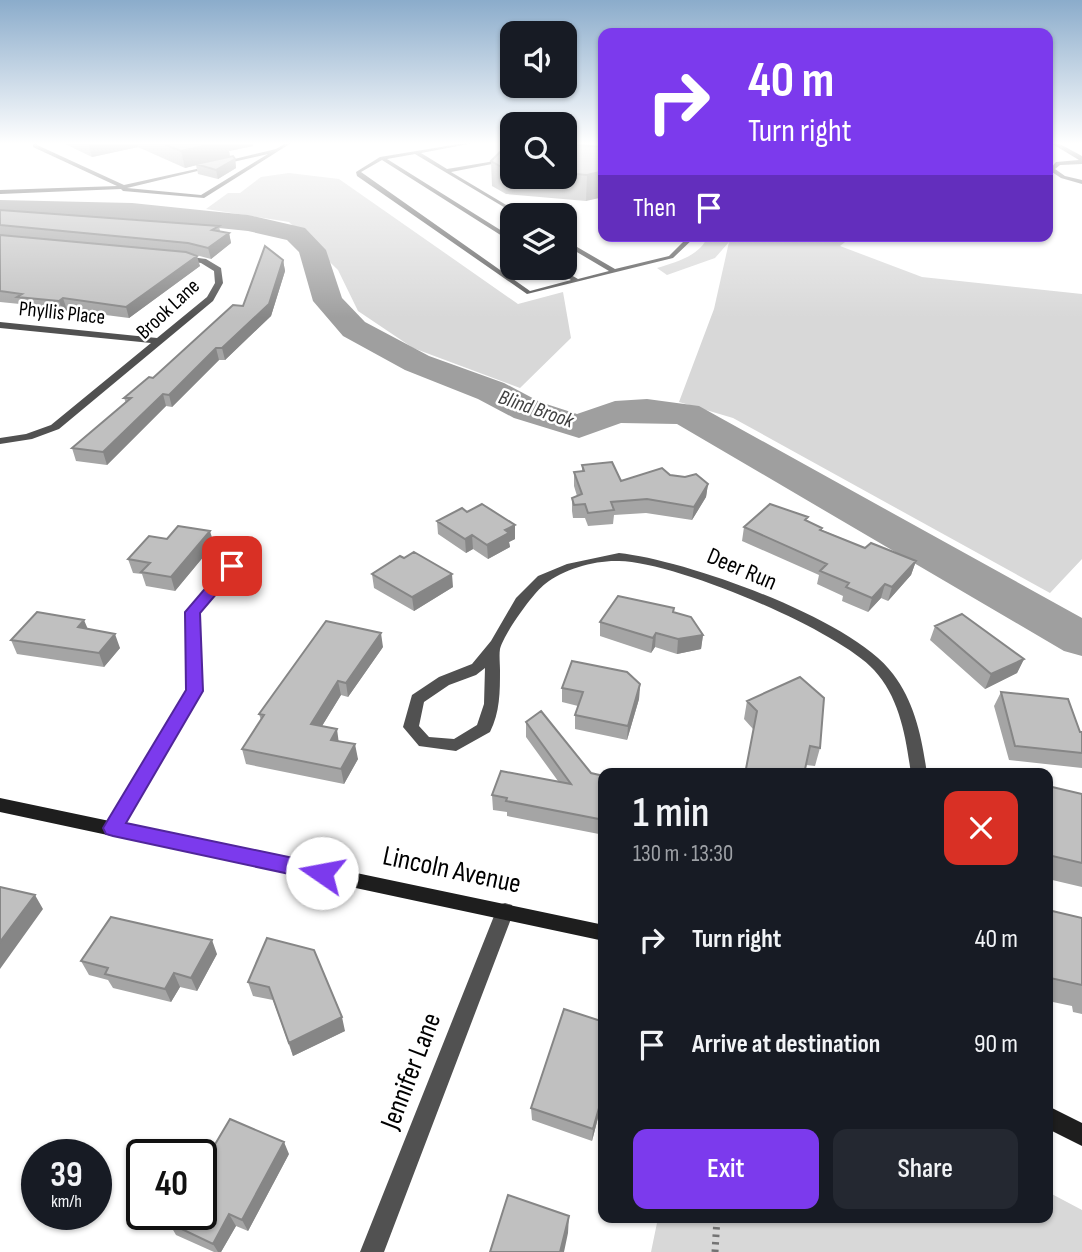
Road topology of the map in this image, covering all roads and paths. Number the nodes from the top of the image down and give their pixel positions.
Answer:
1 (397, 201) edge
2 (451, 201) edge
3 (500, 232) edge
4 (687, 242) edge
5 (577, 249) edge
6 (168, 256) edge
7 (615, 272) junction
8 (577, 281) joint
9 (0, 325) edge
10 (161, 341) junction
11 (0, 441) edge
12 (232, 566) dead end
13 (493, 645) junction
14 (918, 768) edge
15 (0, 805) edge
16 (113, 828) junction
17 (505, 911) junction
18 (598, 932) edge
19 (1053, 1120) edge
20 (1082, 1135) edge
21 (718, 1223) edge
22 (372, 1252) edge
23 (715, 1252) edge

1 - 8 lane
2 - 3 lane
4 - 7 lane
5 - 7 lane
6 - 10 street, Brook Lane
7 - 8 lane
9 - 10 street, Phyllis Place
10 - 11 street, Brook Lane
12 - 16 lane
13 - 13 street, Deer Run
13 - 14 street, Deer Run
15 - 16 street, Lincoln Avenue
16 - 17 street, Lincoln Avenue
17 - 18 street, Lincoln Avenue
17 - 22 street, Jennifer Lane
19 - 20 street
21 - 23 path

